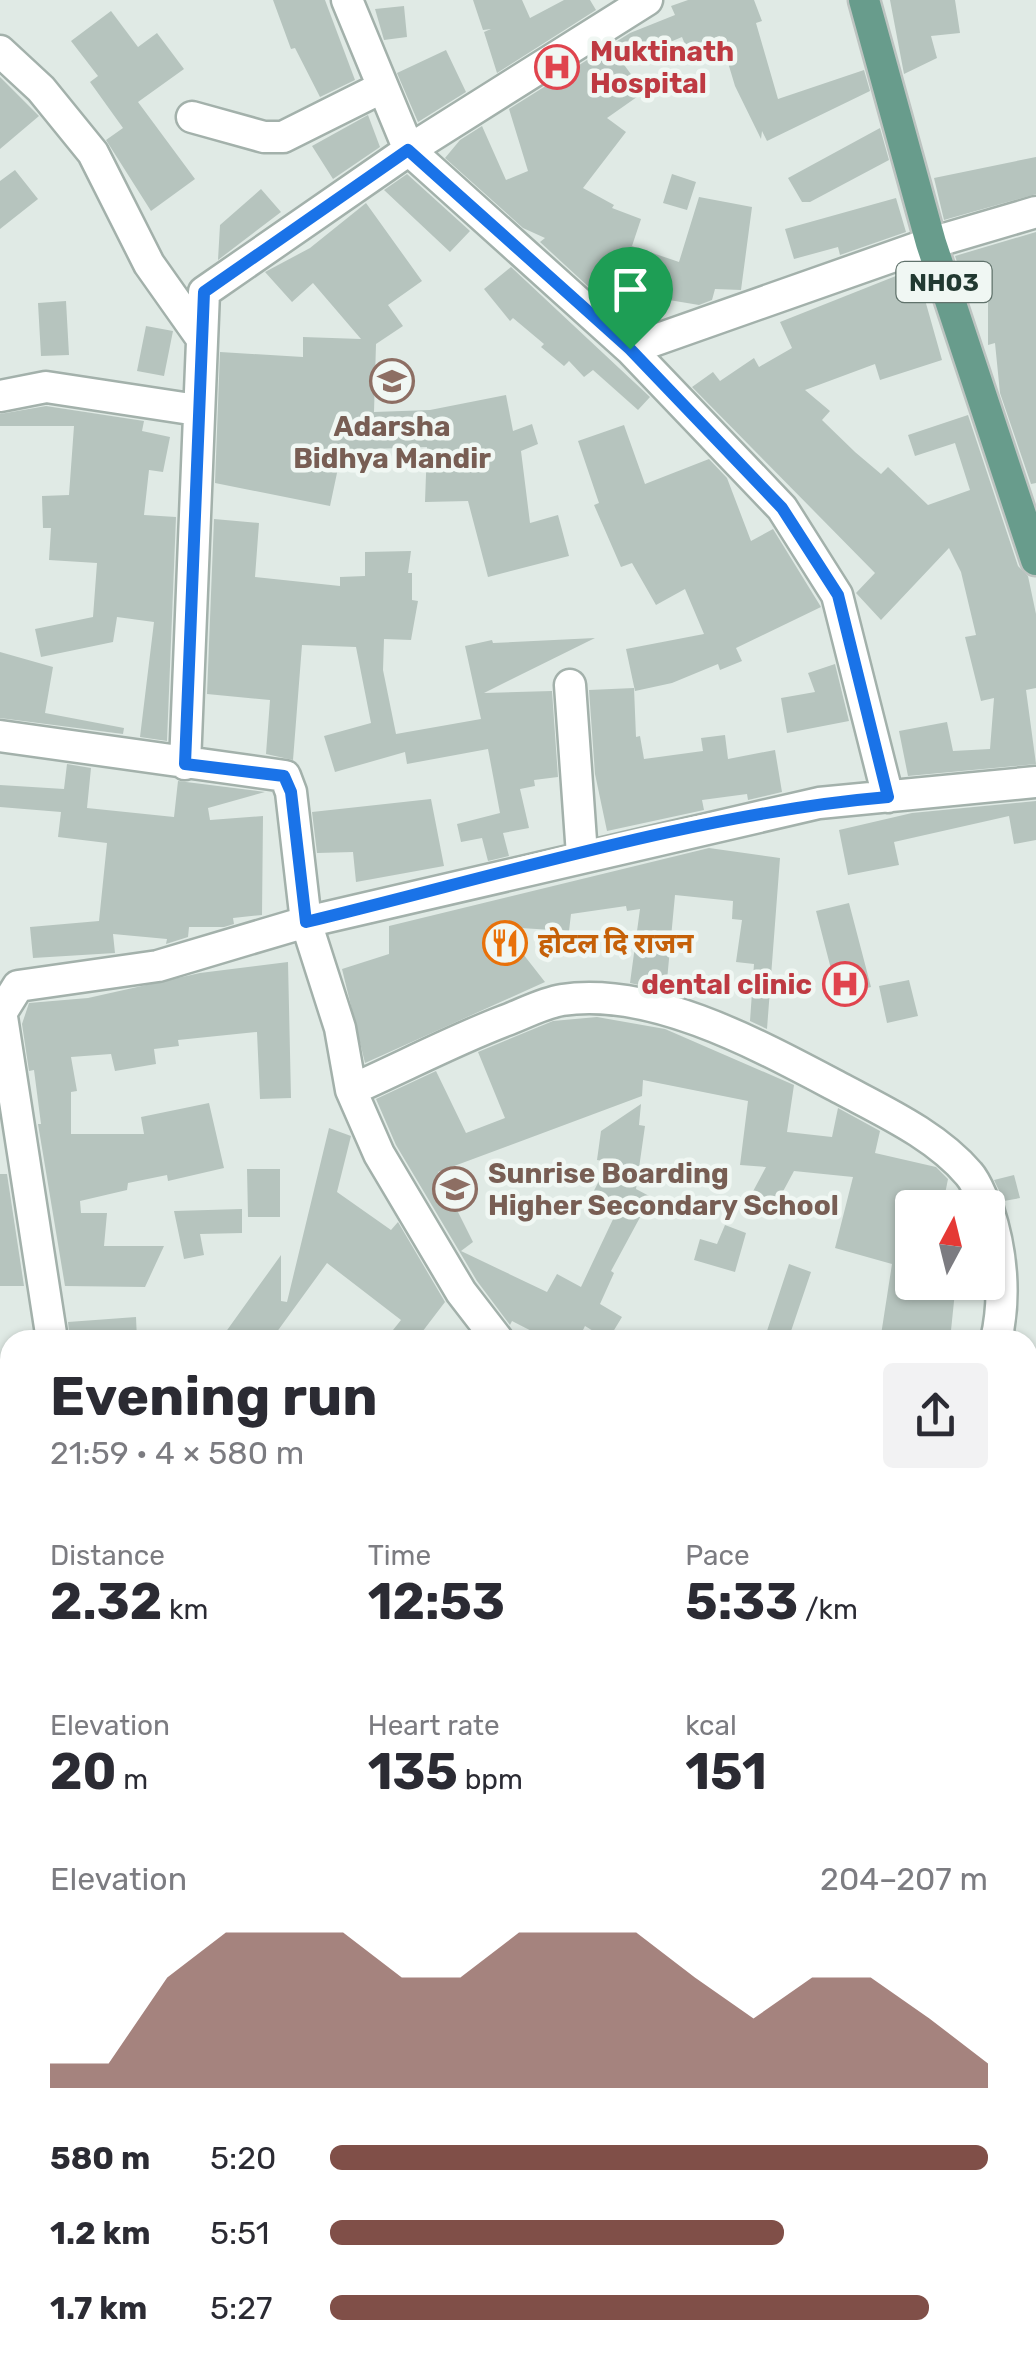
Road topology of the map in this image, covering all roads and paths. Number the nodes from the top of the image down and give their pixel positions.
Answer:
1 (347, 0) edge
2 (647, 0) edge
3 (864, 0) edge
4 (0, 51) edge
5 (382, 88) junction
6 (192, 117) dead end
7 (408, 150) junction
8 (1036, 212) edge
9 (932, 243) junction
10 (202, 339) junction
11 (630, 349) junction
12 (0, 396) edge
13 (197, 410) junction
14 (1036, 560) edge
15 (570, 686) dead end
16 (0, 736) edge
17 (185, 764) junction
18 (1036, 782) edge
19 (888, 797) junction
20 (582, 855) junction
21 (306, 922) junction
22 (1, 1011) edge
23 (351, 1090) junction
24 (978, 1190) edge
25 (1001, 1300) edge
26 (50, 1330) edge
27 (490, 1330) edge
28 (998, 1330) edge

1 - 5 street
2 - 7 street
3 - 9 main road, NH03
4 - 10 street
5 - 6 street
5 - 7 street
7 - 10 street
7 - 11 street
8 - 9 street
9 - 11 street
9 - 14 main road, NH03
10 - 13 street
11 - 19 street
12 - 13 street
13 - 17 street
15 - 20 street
16 - 17 street
17 - 21 street
18 - 19 street
19 - 20 street
20 - 21 street
21 - 22 street
21 - 23 street
22 - 26 street
23 - 24 street
23 - 27 street
25 - 28 street

